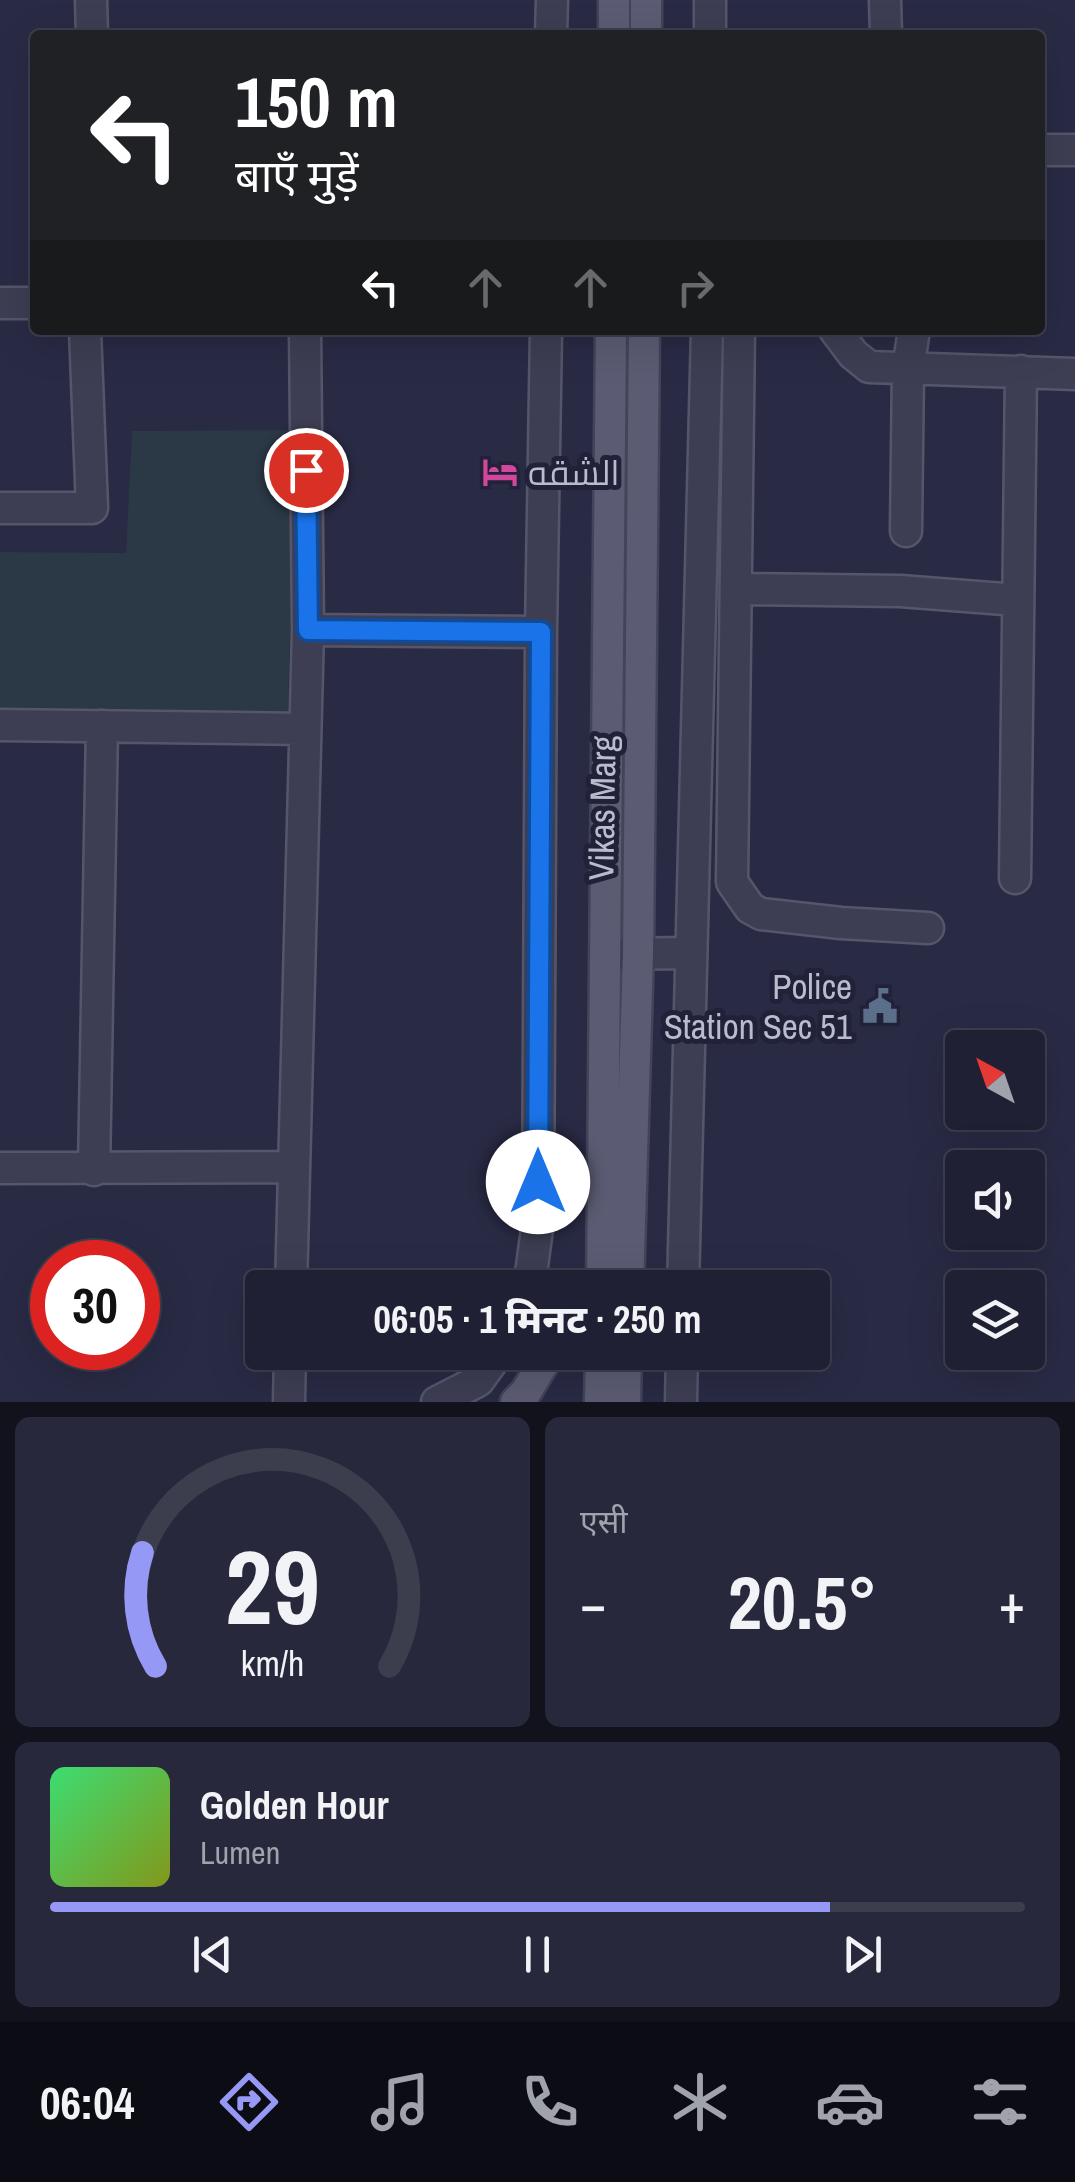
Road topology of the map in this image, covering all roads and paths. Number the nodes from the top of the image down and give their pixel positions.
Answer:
1 (91, 0) edge
2 (552, 0) edge
3 (614, 0) edge
4 (646, 0) edge
5 (710, 0) edge
6 (885, 0) edge
7 (92, 30) edge
8 (552, 30) edge
9 (614, 30) edge
10 (646, 30) edge
11 (710, 30) edge
12 (886, 30) edge
13 (1045, 150) edge
14 (1075, 150) edge
15 (0, 304) edge
16 (30, 304) edge
17 (86, 335) edge
18 (306, 335) edge
19 (546, 335) edge
20 (611, 335) edge
21 (644, 335) edge
22 (707, 335) edge
23 (739, 335) edge
24 (838, 335) edge
25 (913, 335) edge
26 (908, 369) junction
27 (1021, 371) junction
28 (1075, 374) edge
29 (0, 508) edge
30 (906, 531) dead end
31 (737, 590) junction
32 (1016, 600) junction
33 (308, 630) junction
34 (541, 632) junction
35 (0, 725) edge
36 (102, 726) junction
37 (304, 729) junction
38 (1015, 878) dead end
39 (928, 928) dead end
40 (638, 953) junction
41 (689, 953) junction
42 (605, 954) junction
43 (294, 1166) junction
44 (0, 1168) edge
45 (94, 1170) junction
46 (602, 1235) junction
47 (292, 1270) edge
48 (531, 1270) edge
49 (587, 1270) edge
50 (602, 1270) edge
51 (629, 1270) edge
52 (683, 1270) edge
53 (290, 1370) edge
54 (486, 1370) edge
55 (539, 1370) edge
56 (601, 1370) edge
57 (626, 1370) edge
58 (682, 1370) edge
59 (289, 1402) edge
60 (437, 1402) edge
61 (516, 1402) edge
62 (600, 1402) edge
63 (625, 1402) edge
64 (681, 1402) edge

1 - 7 street
2 - 8 street
3 - 9 main road
4 - 10 main road
5 - 11 street
6 - 12 street
13 - 14 street
15 - 16 street
17 - 29 street
18 - 33 street
19 - 34 street
20 - 42 main road, Vikas Marg
21 - 40 main road, Vikas Marg
22 - 41 street
23 - 31 street
24 - 26 street
25 - 26 street
26 - 27 street
26 - 30 street
27 - 28 street
27 - 32 street
31 - 32 street
31 - 39 street
32 - 38 street
33 - 34 street
33 - 37 street
34 - 48 street
35 - 36 street
36 - 37 street
36 - 45 street
37 - 43 street
40 - 41 street
40 - 42 street
40 - 51 main road, Vikas Marg
41 - 52 street
42 - 46 main road, Vikas Marg
43 - 45 street
43 - 47 street
44 - 45 street
46 - 49 main road
46 - 50 main road, Vikas Marg
53 - 59 street
54 - 60 street
55 - 61 main road
56 - 62 main road
57 - 63 main road
58 - 64 street

